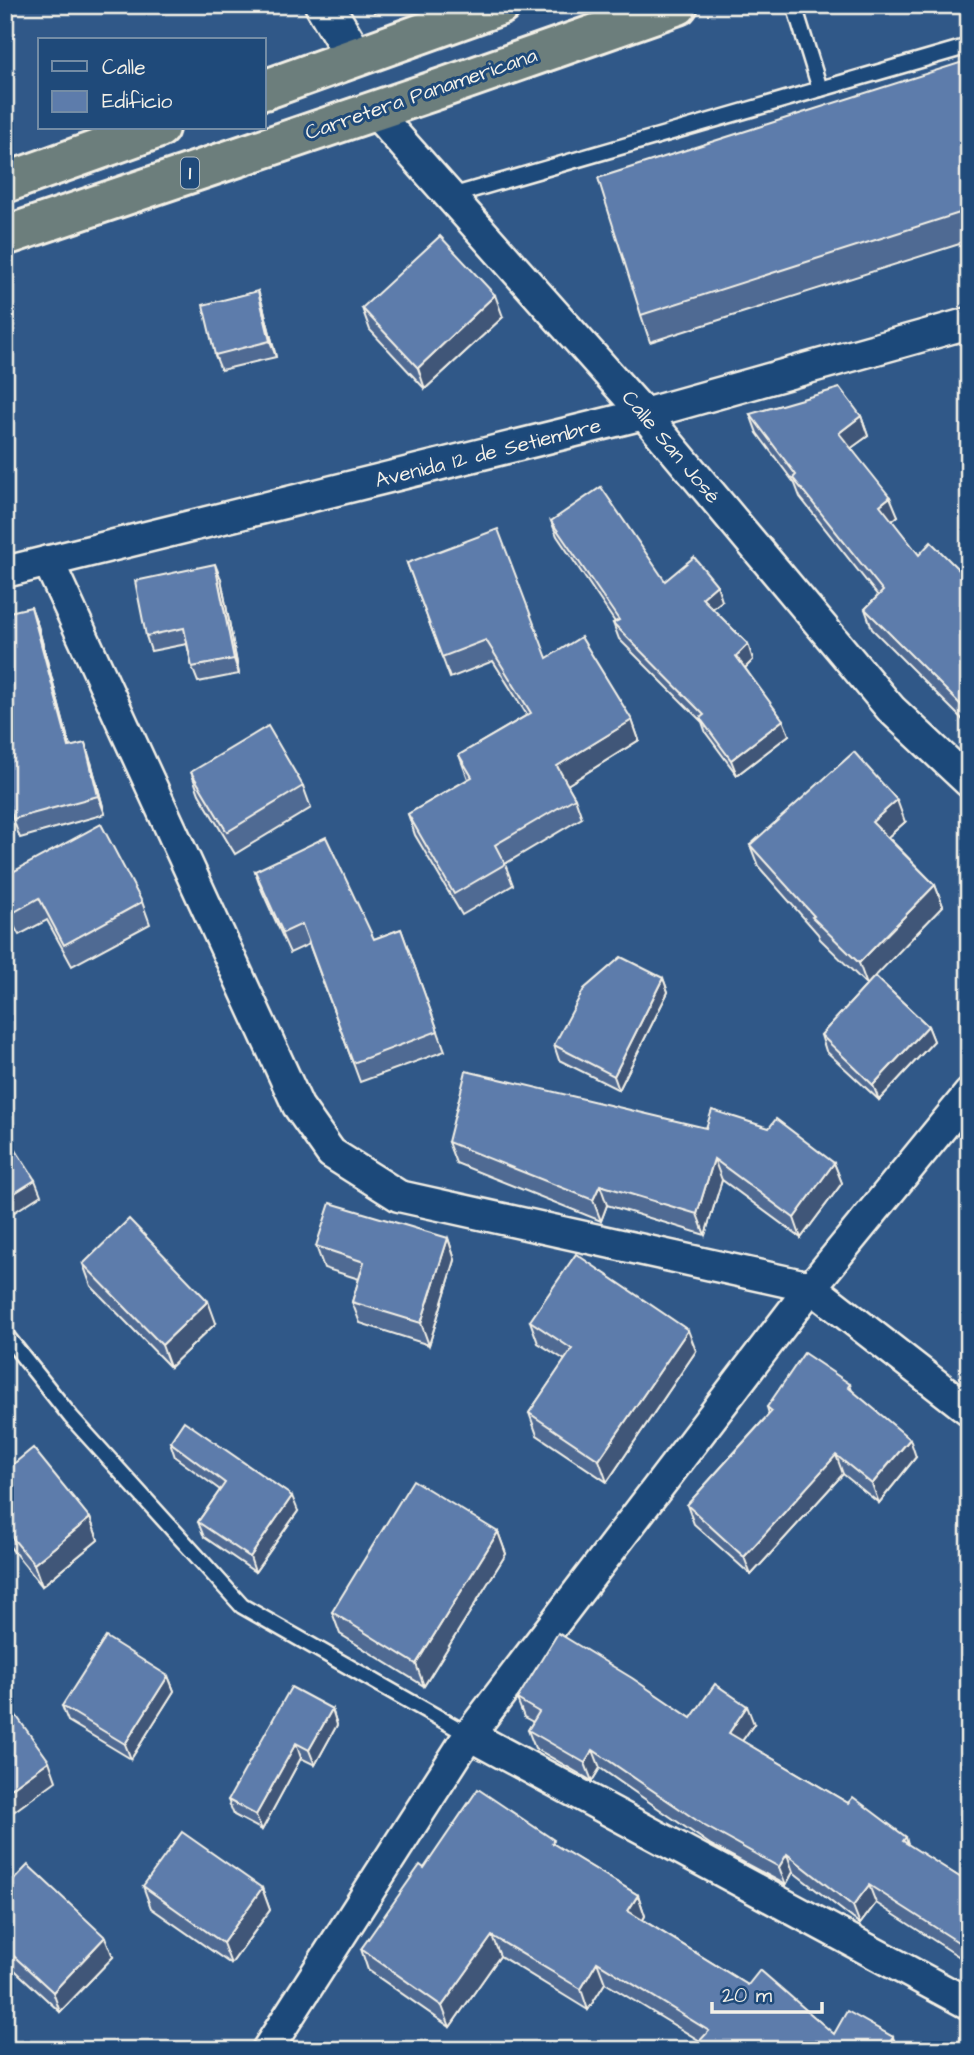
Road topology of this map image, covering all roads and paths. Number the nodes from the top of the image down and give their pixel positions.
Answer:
1 (324, 5) edge
2 (501, 5) edge
3 (677, 5) edge
4 (794, 5) edge
5 (969, 46) edge
6 (355, 57) junction
7 (442, 88) junction
8 (266, 89) edge
9 (820, 89) junction
10 (374, 111) junction
11 (153, 130) edge
12 (5, 183) edge
13 (451, 196) junction
14 (5, 236) edge
15 (969, 324) edge
16 (644, 414) junction
17 (48, 561) junction
18 (5, 572) edge
19 (969, 782) edge
20 (969, 1094) edge
21 (811, 1287) junction
22 (5, 1334) edge
23 (969, 1410) edge
24 (469, 1735) junction
25 (969, 2004) edge
26 (267, 2050) edge

1 - 6 street
2 - 6 highway
3 - 7 highway, Carretera Panamericana / 1
4 - 9 lane
5 - 9 lane
6 - 7 highway
6 - 8 highway
7 - 10 highway, Carretera Panamericana / 1
9 - 13 lane
10 - 13 street, Calle San José
10 - 14 highway, Carretera Panamericana / 1
11 - 12 highway
13 - 16 street, Calle San José
15 - 16 street, Avenida 12 de Setiembre
16 - 17 street, Avenida 12 de Setiembre
16 - 19 street, Calle San José
17 - 18 street, Avenida 12 de Setiembre
17 - 21 street
20 - 21 street
21 - 23 street
21 - 24 street
22 - 24 lane
24 - 25 street
24 - 26 street

